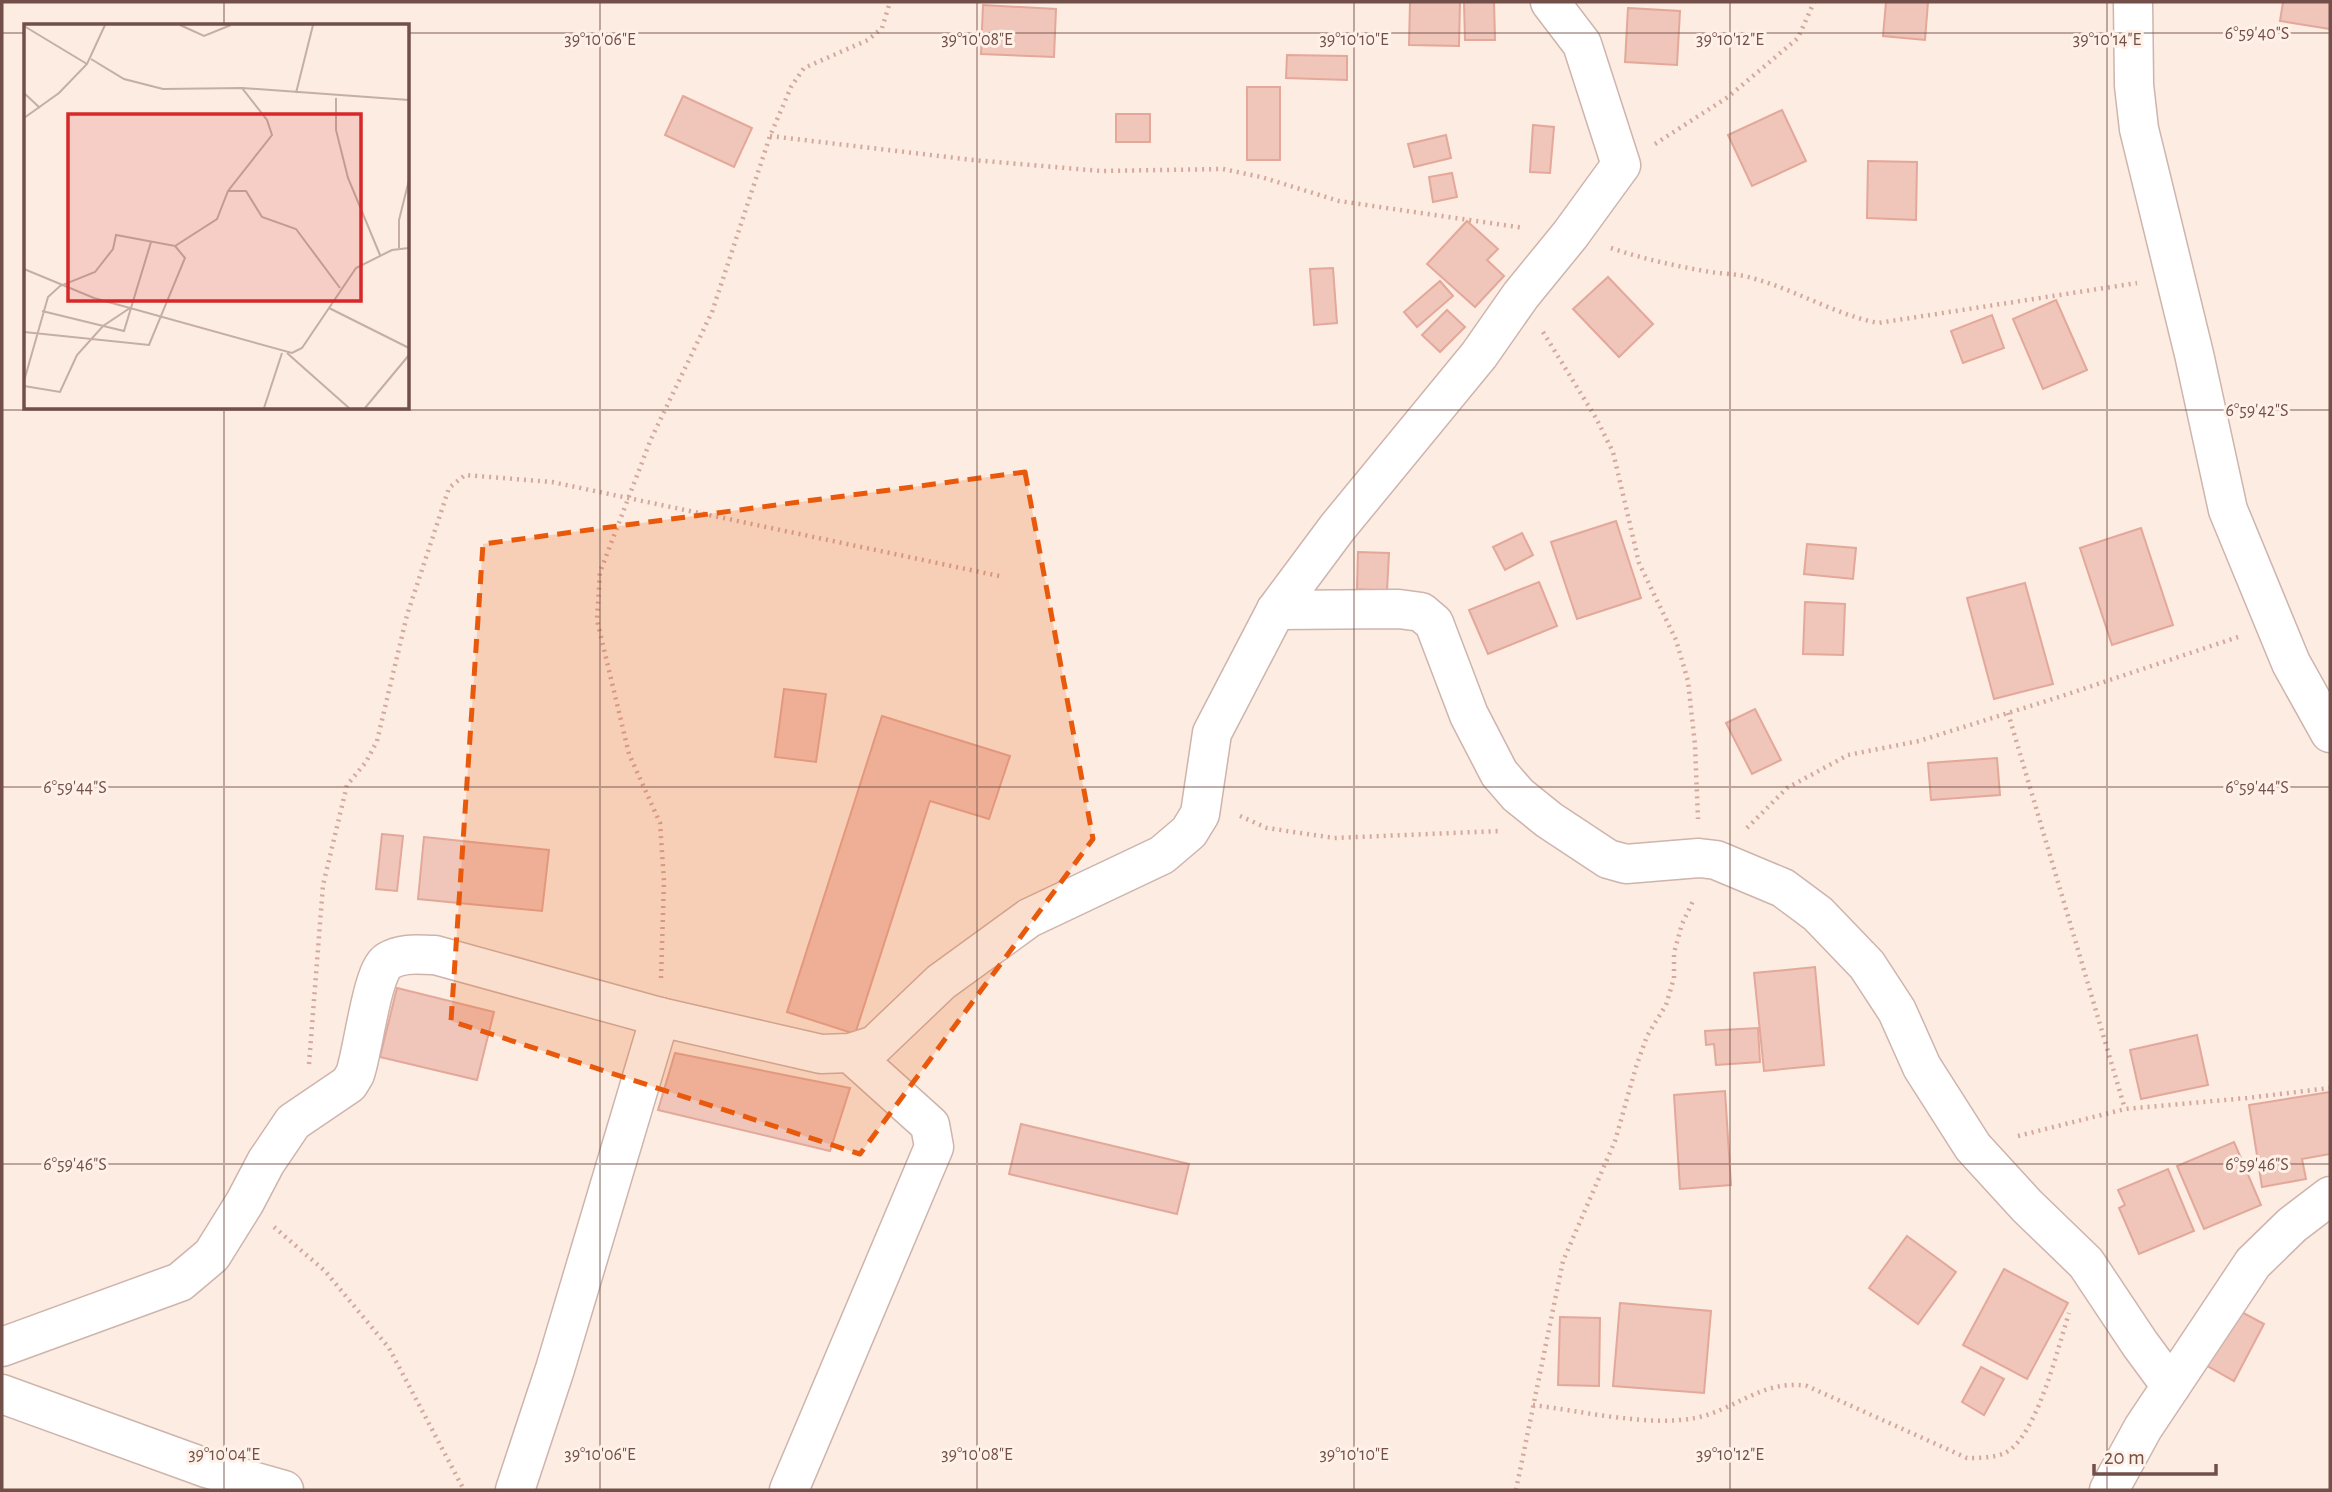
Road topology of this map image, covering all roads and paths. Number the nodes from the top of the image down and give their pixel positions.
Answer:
1 (890, 2) edge
2 (1550, 2) edge
3 (1814, 2) edge
4 (2133, 2) edge
5 (770, 136) junction
6 (1621, 165) junction
7 (1570, 235) junction
8 (2175, 276) junction
9 (1521, 295) junction
10 (629, 499) junction
11 (1004, 577) dead end
12 (1276, 610) junction
13 (2275, 624) junction
14 (2008, 713) junction
15 (2330, 733) edge
16 (1200, 814) junction
17 (1549, 820) junction
18 (1708, 859) junction
19 (660, 1017) junction
20 (850, 1053) junction
21 (2330, 1088) edge
22 (2125, 1109) junction
23 (293, 1122) junction
24 (1973, 1147) junction
25 (2330, 1196) edge
26 (245, 1202) junction
27 (2087, 1263) junction
28 (2, 1347) edge
29 (2171, 1385) junction
30 (2, 1394) edge
31 (1533, 1405) junction
32 (284, 1490) edge
33 (464, 1490) edge
34 (515, 1490) edge
35 (789, 1490) edge
36 (1516, 1490) edge
37 (2109, 1490) edge

1 - 5 path
2 - 6 street
3 - 6 path
4 - 8 street
5 - 7 path
5 - 10 path
6 - 7 street
7 - 8 path
7 - 9 street
8 - 13 street
9 - 12 street
9 - 18 path
10 - 11 path
10 - 19 path
10 - 23 path
12 - 16 street
12 - 17 street
13 - 14 path
13 - 15 street
14 - 18 path
14 - 22 path
16 - 17 path
16 - 20 street
17 - 18 street
18 - 24 street
18 - 31 path
19 - 20 street
19 - 23 street
19 - 34 street
20 - 35 street
21 - 22 path
22 - 24 path
23 - 26 street
24 - 27 street
25 - 29 street
26 - 28 street
26 - 33 path
27 - 29 street
27 - 31 path
29 - 37 street
30 - 32 street
31 - 36 path

